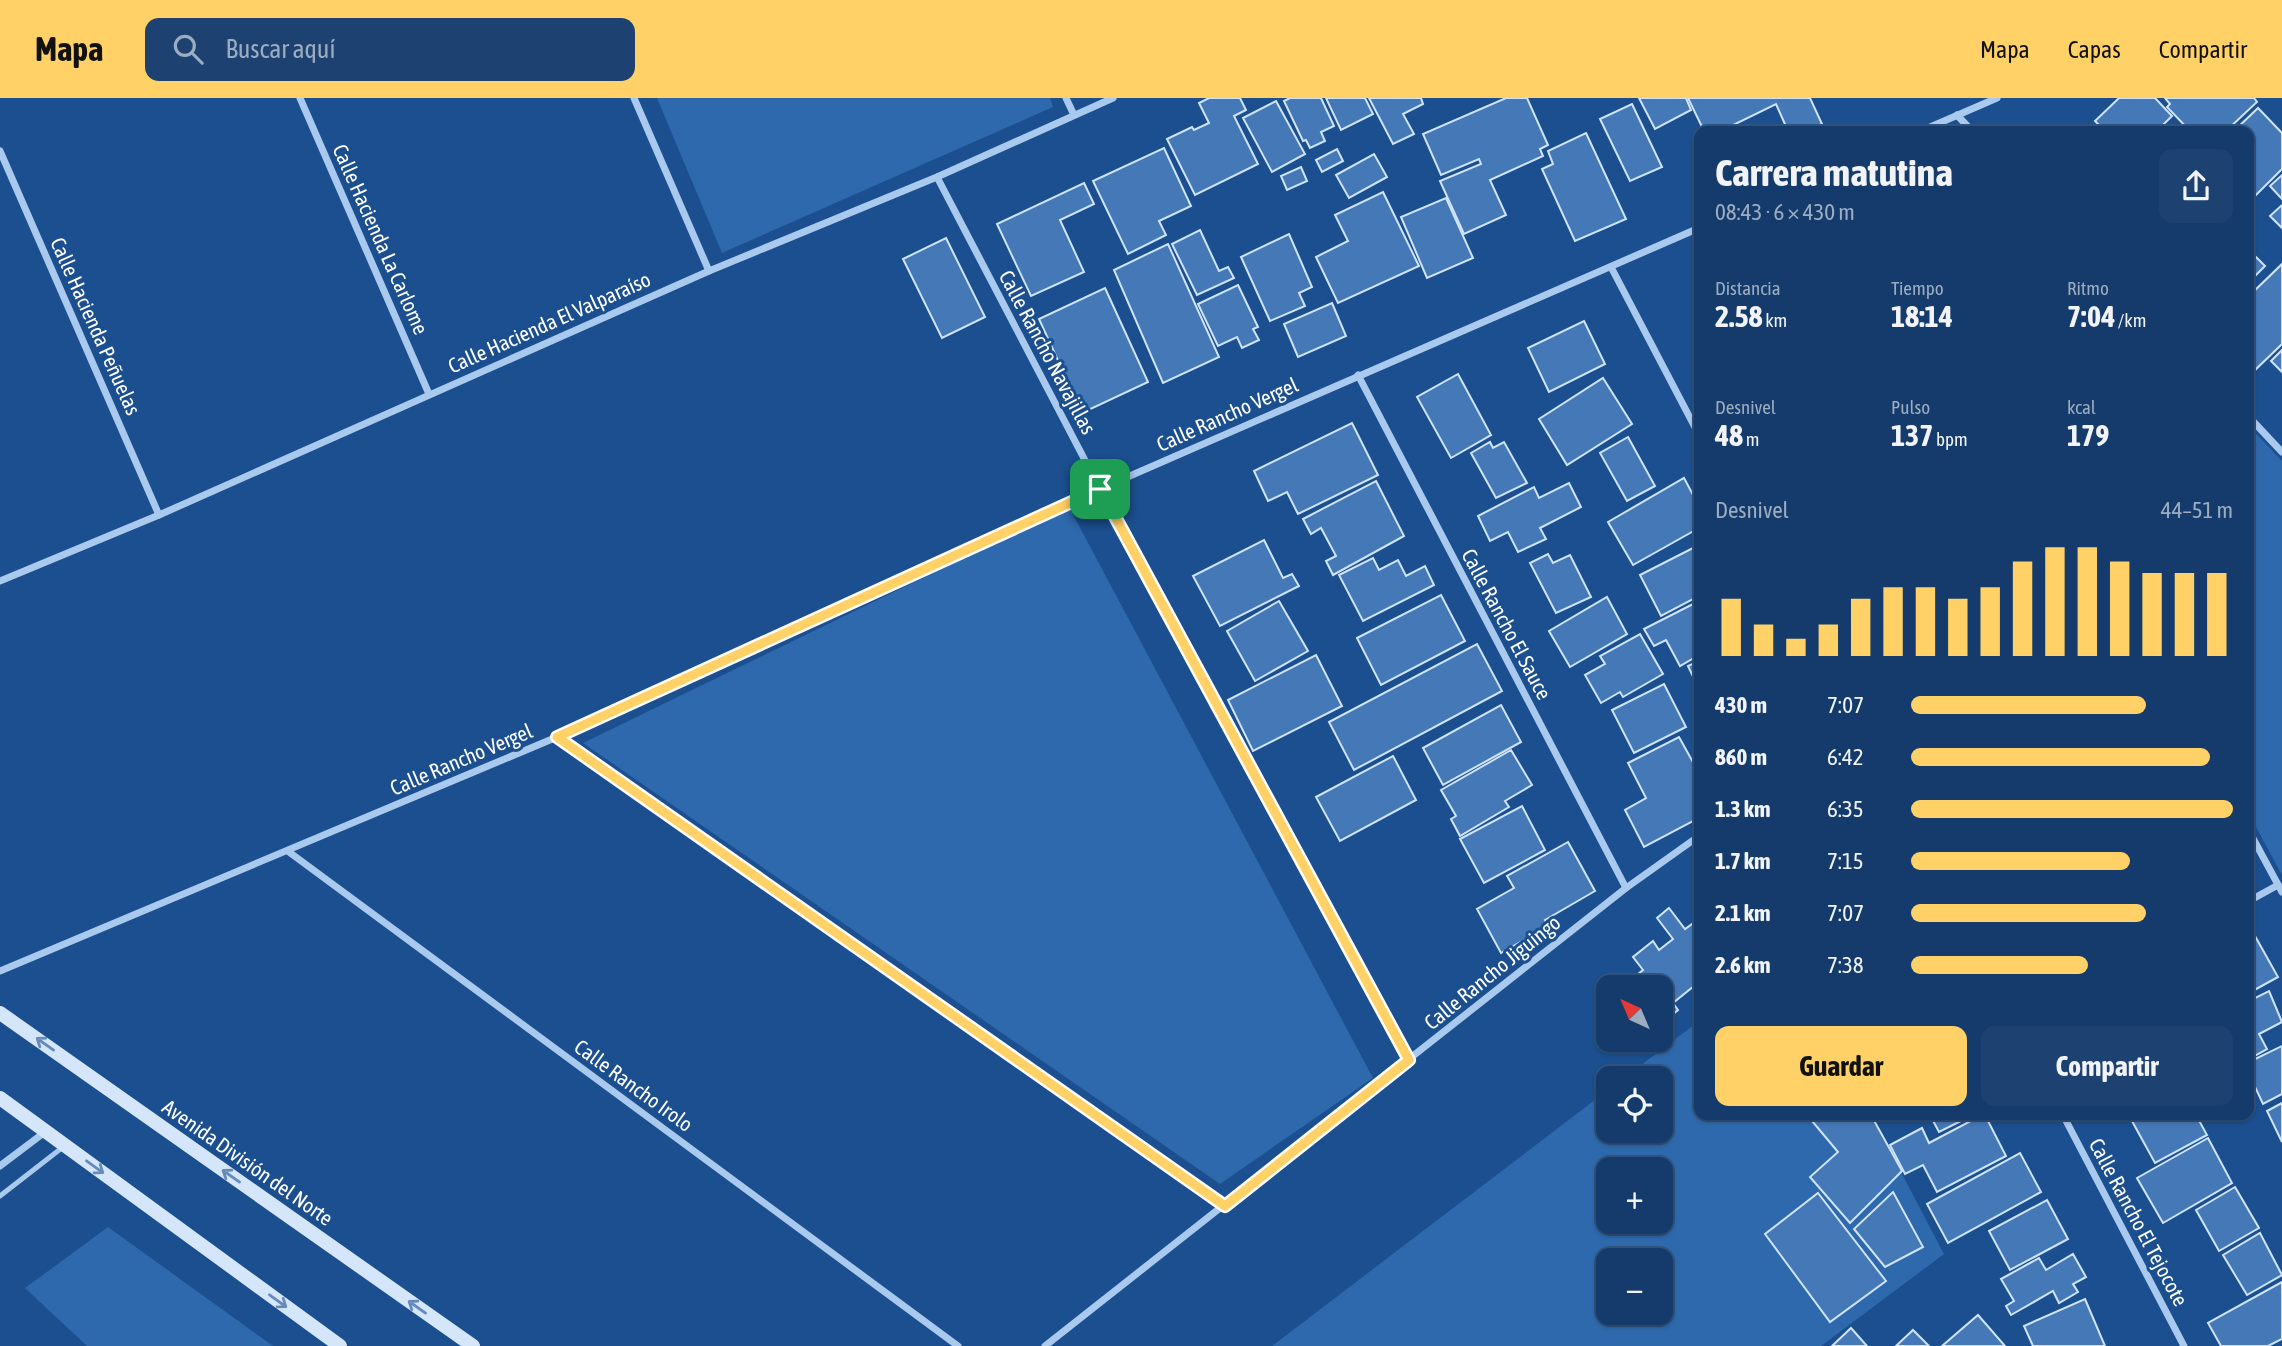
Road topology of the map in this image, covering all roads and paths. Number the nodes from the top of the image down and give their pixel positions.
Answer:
1 (300, 98) edge
2 (634, 98) edge
3 (1066, 98) edge
4 (1113, 98) edge
5 (1997, 98) edge
6 (1074, 115) junction
7 (1957, 115) junction
8 (1932, 126) edge
9 (1967, 126) edge
10 (0, 151) edge
11 (937, 177) junction
12 (1694, 230) edge
13 (1611, 267) junction
14 (709, 271) junction
15 (1358, 376) junction
16 (429, 394) junction
17 (2254, 422) edge
18 (1694, 425) edge
19 (2282, 452) edge
20 (1100, 489) junction
21 (159, 515) junction
22 (0, 581) edge
23 (557, 737) junction
24 (1694, 840) edge
25 (2254, 840) edge
26 (289, 852) junction
27 (1626, 888) junction
28 (2280, 889) edge
29 (2254, 899) edge
30 (0, 971) edge
31 (0, 1013) edge
32 (1409, 1060) junction
33 (0, 1098) edge
34 (2066, 1120) edge
35 (46, 1131) junction
36 (66, 1145) junction
37 (0, 1166) edge
38 (0, 1196) edge
39 (1225, 1206) junction
40 (340, 1346) edge
41 (473, 1346) edge
42 (958, 1346) edge
43 (1045, 1346) edge
44 (2184, 1346) edge

1 - 16 street, Calle Hacienda La Carlome
2 - 14 street
3 - 6 street
4 - 6 street, Calle Hacienda El Valparaíso
5 - 7 street
6 - 11 street, Calle Hacienda El Valparaíso
7 - 8 street
7 - 9 street
10 - 21 street, Calle Hacienda Peñuelas
11 - 14 street, Calle Hacienda El Valparaíso
11 - 20 street, Calle Rancho Navajillas
12 - 13 street, Calle Rancho Vergel
13 - 15 street, Calle Rancho Vergel
13 - 18 street
14 - 16 street, Calle Hacienda El Valparaíso
15 - 20 street, Calle Rancho Vergel
15 - 27 street, Calle Rancho El Sauce
16 - 21 street, Calle Hacienda El Valparaíso
17 - 19 street
20 - 23 street, Calle Rancho Vergel
20 - 32 street, Calle Rancho Navajillas
21 - 22 street, Calle Hacienda El Valparaíso
23 - 26 street, Calle Rancho Vergel
23 - 39 street
24 - 27 street, Calle Rancho Jiguingo
25 - 28 street
26 - 30 street, Calle Rancho Vergel
26 - 42 street, Calle Rancho Irolo
27 - 32 street, Calle Rancho Jiguingo
28 - 29 street
41 -> 31 main road, Avenida División del Norte
32 - 39 street, Calle Rancho Jiguingo
33 - 35 main road
34 - 44 street, Calle Rancho El Tejocote
35 - 36 main road
35 - 37 street
36 - 38 lane
36 -> 40 main road
39 - 43 street, Calle Rancho Jiguingo

